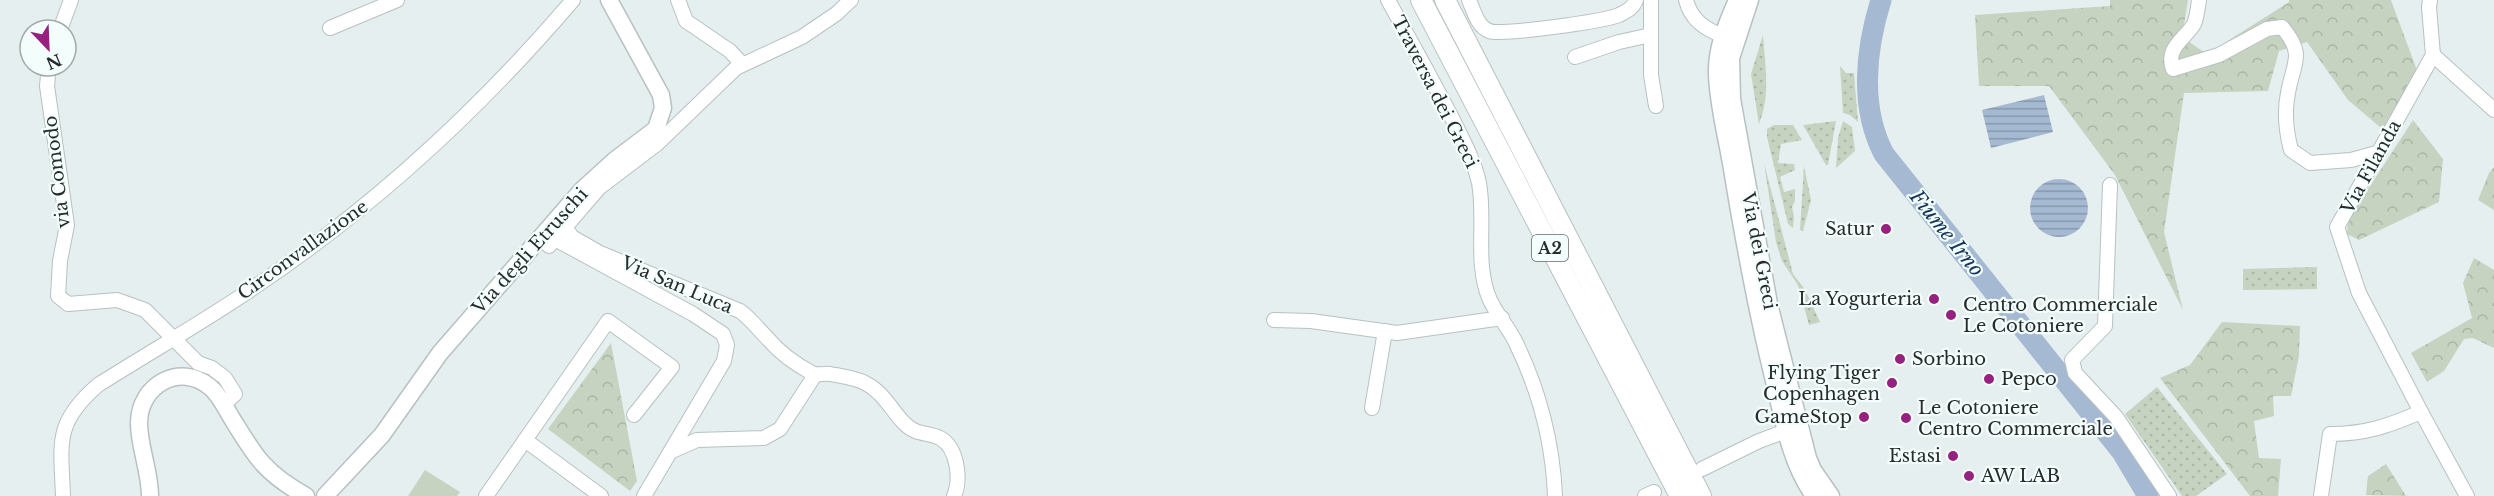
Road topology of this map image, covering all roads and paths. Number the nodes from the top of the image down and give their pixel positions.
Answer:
1 (71, 0) edge
2 (397, 0) edge
3 (573, 0) edge
4 (609, 0) edge
5 (678, 0) edge
6 (851, 0) edge
7 (1388, 0) edge
8 (1421, 0) edge
9 (1445, 0) edge
10 (1469, 0) edge
11 (1636, 0) edge
12 (1651, 0) edge
13 (1686, 0) edge
14 (1737, 0) edge
15 (1750, 0) edge
16 (2199, 0) edge
17 (2430, 0) edge
18 (64, 18) edge
19 (330, 28) dead end
20 (1651, 35) junction
21 (1723, 36) junction
22 (2433, 55) junction
23 (1575, 57) dead end
24 (742, 64) junction
25 (47, 78) edge
26 (1656, 106) dead end
27 (2494, 110) edge
28 (665, 127) junction
29 (2380, 152) junction
30 (2110, 185) dead end
31 (565, 227) junction
32 (1502, 318) junction
33 (1274, 320) dead end
34 (1385, 331) junction
35 (174, 338) junction
36 (815, 375) junction
37 (223, 405) junction
38 (1372, 408) dead end
39 (2421, 412) junction
40 (634, 416) dead end
41 (1786, 431) junction
42 (525, 440) junction
43 (671, 453) junction
44 (1702, 469) dead end
45 (63, 496) edge
46 (150, 496) edge
47 (306, 496) edge
48 (325, 496) edge
49 (486, 496) edge
50 (601, 496) edge
51 (644, 496) edge
52 (954, 496) edge
53 (1555, 496) edge
54 (1680, 496) edge
55 (1701, 496) edge
56 (1815, 496) edge
57 (1831, 496) edge
58 (2169, 496) edge
59 (2321, 496) edge
60 (2468, 496) edge

1 - 18 street
2 - 19 street
3 - 35 street, Circonvallazione
4 - 28 main road
5 - 24 street
6 - 24 street
7 - 32 street, Traversa dei Greci
8 - 54 highway, A2
9 - 55 highway, A2
10 - 11 street
12 - 20 street
13 - 21 street
14 - 21 main road, Via dei Greci
15 - 57 main road, Via dei Greci
16 - 29 street
17 - 22 street
20 - 23 street
20 - 26 street
21 - 41 main road, Via dei Greci
22 - 27 street
22 - 29 street, Via Filanda
24 - 28 street
25 - 35 street, via Comodo
28 - 31 street
28 - 48 main road, Via degli Etruschi
29 - 39 street, Via Filanda
30 - 58 street
31 - 36 street, Via San Luca
31 - 43 street
32 - 34 street
32 - 53 street, Traversa dei Greci
33 - 34 street
34 - 38 street
35 - 37 street, via Comodo
35 - 45 street, Circonvallazione
36 - 43 street
36 - 52 street, Via San Luca
37 - 46 main road
37 - 47 main road
39 - 59 street
39 - 60 street, Via Filanda
40 - 42 street
41 - 44 street
41 - 56 main road, Via dei Greci
42 - 49 street
42 - 50 street
43 - 51 street

